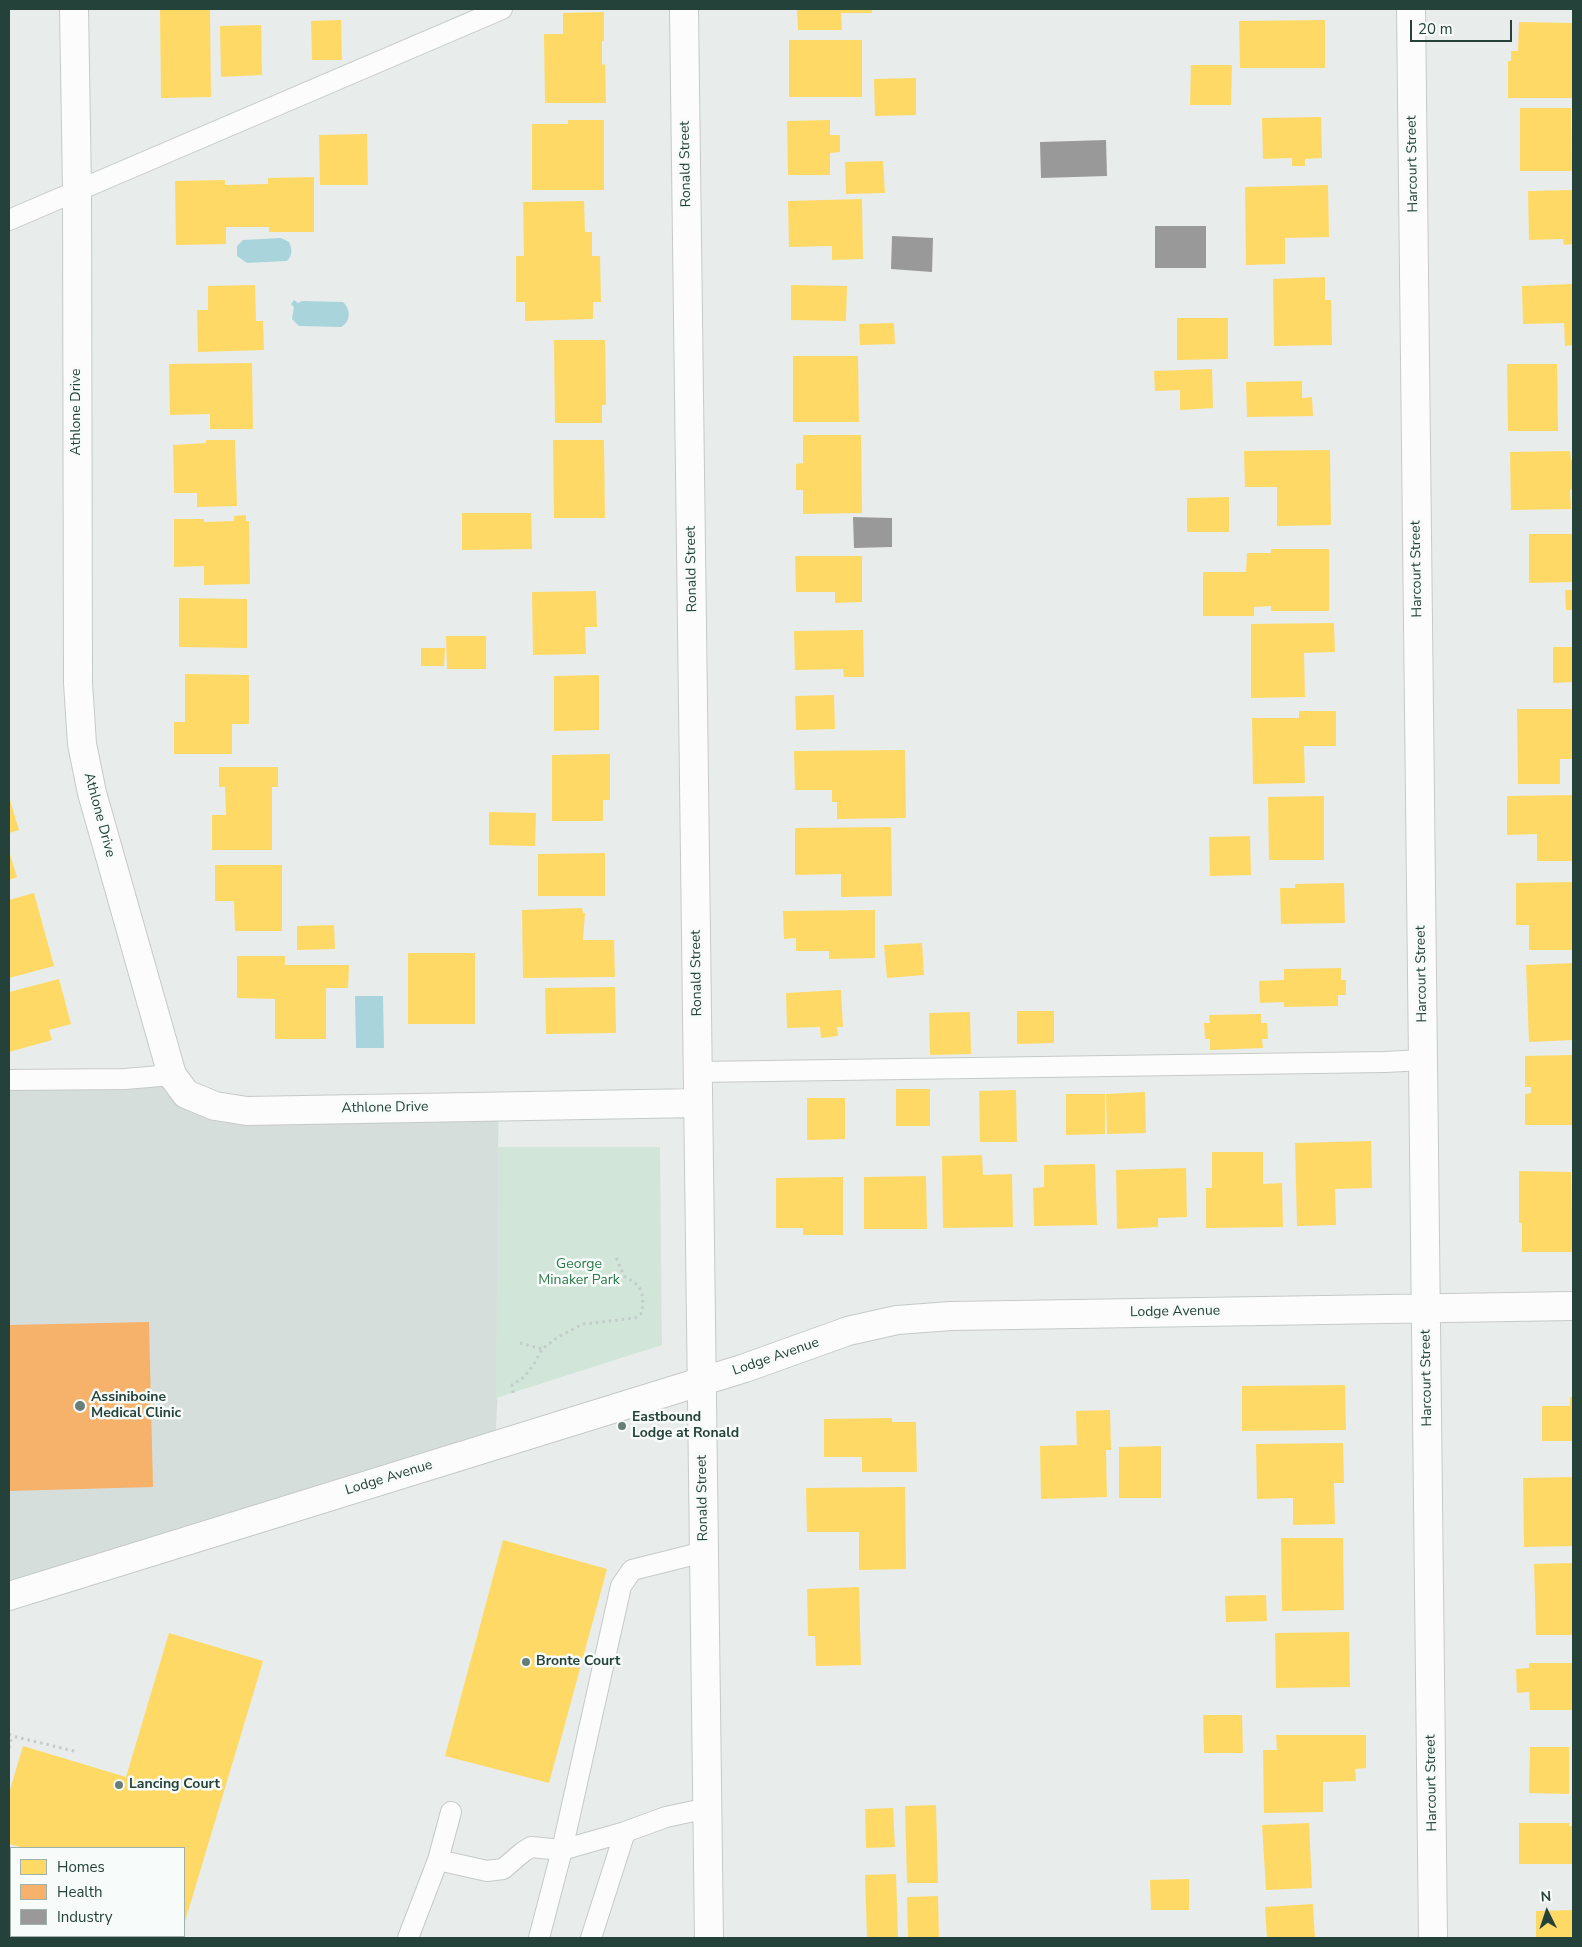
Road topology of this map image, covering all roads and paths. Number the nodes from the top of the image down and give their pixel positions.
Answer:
1 (74, 9) edge
2 (502, 9) edge
3 (684, 9) edge
4 (1411, 9) edge
5 (77, 189) junction
6 (9, 220) edge
7 (1423, 1060) junction
8 (698, 1072) junction
9 (172, 1075) junction
10 (9, 1080) edge
11 (698, 1103) junction
12 (616, 1257) dead end
13 (1573, 1306) edge
14 (1426, 1308) junction
15 (520, 1343) dead end
16 (542, 1349) junction
17 (702, 1382) junction
18 (513, 1393) dead end
19 (704, 1552) junction
20 (9, 1596) edge
21 (10, 1735) edge
22 (9, 1748) edge
23 (74, 1751) dead end
24 (708, 1808) junction
25 (451, 1812) dead end
26 (625, 1832) junction
27 (562, 1850) junction
28 (438, 1860) junction
29 (408, 1938) edge
30 (539, 1938) edge
31 (591, 1938) edge
32 (709, 1938) edge
33 (1433, 1938) edge

1 - 5 street, Athlone Drive
2 - 5 lane
3 - 8 street, Ronald Street
4 - 7 street, Harcourt Street
5 - 6 lane
5 - 9 street, Athlone Drive
7 - 8 lane
7 - 14 street, Harcourt Street
8 - 11 street, Ronald Street
9 - 10 lane
9 - 11 street, Athlone Drive
11 - 17 street, Ronald Street
12 - 16 path
13 - 14 street, Lodge Avenue
14 - 17 street, Lodge Avenue
14 - 33 street, Harcourt Street
15 - 16 path
16 - 18 path
17 - 19 street, Ronald Street
17 - 20 street, Lodge Avenue
19 - 24 street, Ronald Street
19 - 27 lane
21 - 22 path
21 - 23 path
24 - 26 lane
24 - 32 street, Ronald Street
25 - 28 lane
26 - 27 lane
26 - 31 lane
27 - 28 lane
27 - 30 lane
28 - 29 lane

